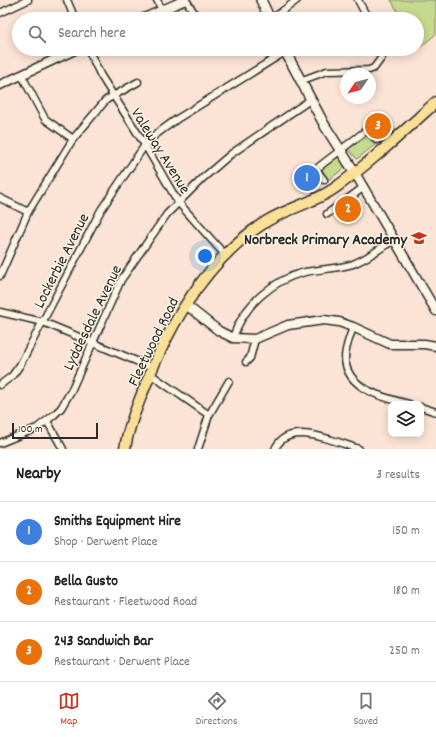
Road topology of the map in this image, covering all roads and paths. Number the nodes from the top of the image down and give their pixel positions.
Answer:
1 (28, 0) edge
2 (67, 0) edge
3 (157, 0) edge
4 (185, 0) edge
5 (261, 0) edge
6 (297, 0) edge
7 (358, 0) edge
8 (162, 10) junction
9 (72, 12) edge
10 (158, 12) edge
11 (193, 12) edge
12 (267, 12) edge
13 (281, 12) edge
14 (364, 12) edge
15 (0, 13) edge
16 (63, 56) edge
17 (92, 56) edge
18 (276, 56) edge
19 (288, 56) edge
20 (382, 56) edge
21 (22, 76) junction
22 (300, 81) junction
23 (138, 82) dead end
24 (0, 85) edge
25 (113, 96) junction
26 (310, 100) junction
27 (436, 102) edge
28 (73, 139) junction
29 (377, 140) dead end
30 (144, 144) junction
31 (340, 150) junction
32 (355, 173) junction
33 (324, 180) dead end
34 (364, 187) junction
35 (0, 198) edge
36 (334, 200) dead end
37 (178, 202) junction
38 (338, 206) junction
39 (28, 212) junction
40 (327, 214) dead end
41 (395, 239) junction
42 (225, 255) junction
43 (0, 276) edge
44 (186, 305) junction
45 (0, 312) edge
46 (436, 312) edge
47 (43, 322) junction
48 (353, 327) junction
49 (234, 338) junction
50 (255, 339) junction
51 (93, 342) junction
52 (436, 346) edge
53 (246, 362) dead end
54 (152, 371) junction
55 (229, 381) dead end
56 (0, 386) edge
57 (400, 401) edge
58 (424, 408) edge
59 (436, 412) edge
60 (209, 415) junction
61 (47, 421) junction
62 (0, 444) edge
63 (64, 449) edge
64 (125, 449) edge
65 (198, 449) edge
66 (275, 449) edge
67 (359, 449) edge

1 - 15 street
2 - 9 street
3 - 8 street
4 - 8 street
4 - 11 street
5 - 12 main road
6 - 13 street
7 - 14 street
8 - 10 street
16 - 21 street
17 - 25 street, Valeway Avenue
18 - 30 street, Lockerbie Avenue
19 - 22 main road
20 - 22 street
21 - 24 street
21 - 28 street
22 - 26 main road
23 - 25 street
25 - 28 street
25 - 30 street, Valeway Avenue
26 - 31 main road
26 - 37 street, Lyddesdale Avenue
27 - 32 main road, Fleetwood Road
28 - 39 street
29 - 31 street
30 - 37 street, Valeway Avenue
30 - 47 street, Lockerbie Avenue
31 - 32 main road
31 - 33 street
32 - 34 street
32 - 42 main road, Fleetwood Road
34 - 38 street
34 - 41 street
35 - 39 street
36 - 38 street
37 - 42 street, Valeway Avenue
37 - 51 street, Lyddesdale Avenue
38 - 40 street
39 - 43 street
41 - 46 street
41 - 49 street
42 - 44 main road, Fleetwood Road
44 - 49 street
44 - 54 main road, Fleetwood Road
45 - 47 street
47 - 51 street
47 - 56 street, Lockerbie Avenue
48 - 50 street
48 - 52 street
48 - 57 street
49 - 50 street
50 - 53 street
51 - 54 street
51 - 61 street, Lyddesdale Avenue
54 - 60 street
54 - 64 main road, Fleetwood Road
55 - 60 street
58 - 59 street
60 - 65 street
61 - 62 street, Lyddesdale Avenue
61 - 63 street
66 - 67 street

